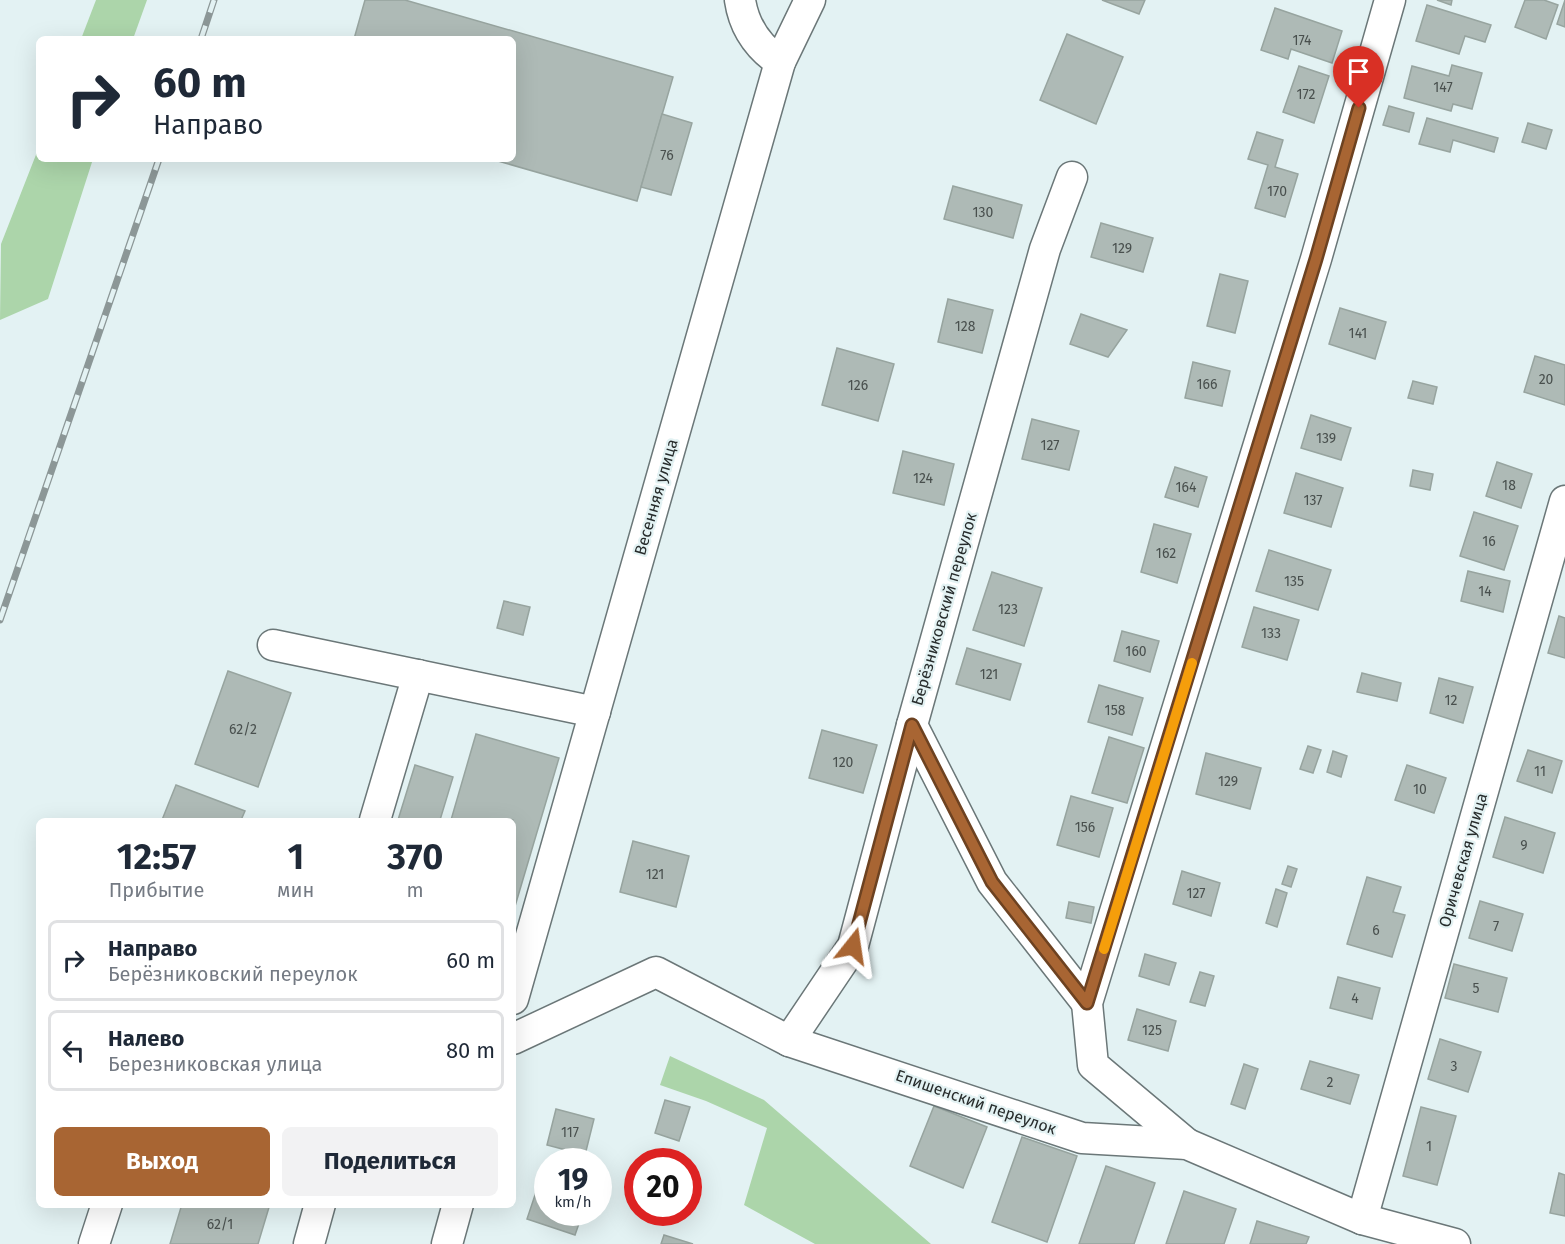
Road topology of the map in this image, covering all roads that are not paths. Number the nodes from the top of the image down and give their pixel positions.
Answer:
1 (740, 0) edge
2 (810, 0) edge
3 (1390, 0) edge
4 (780, 62) junction
5 (1072, 177) dead end
6 (1565, 501) edge
7 (273, 645) dead end
8 (418, 675) junction
9 (595, 712) junction
10 (912, 725) junction
11 (376, 818) edge
12 (516, 988) edge
13 (1087, 1003) junction
14 (516, 1038) edge
15 (789, 1041) junction
16 (1187, 1144) junction
17 (106, 1208) edge
18 (319, 1208) edge
19 (457, 1208) edge
20 (1362, 1219) junction
21 (94, 1244) edge
22 (309, 1244) edge
23 (447, 1244) edge
24 (1455, 1244) edge

1 - 4 street
2 - 4 street, Весенняя улица
3 - 13 street
4 - 9 street, Весенняя улица
5 - 10 street, Берёзниковский переулок
6 - 20 street, Оричевская улица
7 - 8 street
8 - 9 street
8 - 11 street
9 - 12 street, Весенняя улица
10 - 13 street, Берёзниковский переулок
10 - 15 street
13 - 16 street
14 - 15 street, Епишенский переулок
15 - 16 street, Епишенский переулок
16 - 20 street, Епишенский переулок
17 - 21 street
18 - 22 street
19 - 23 street
20 - 24 street, Епишенский переулок

